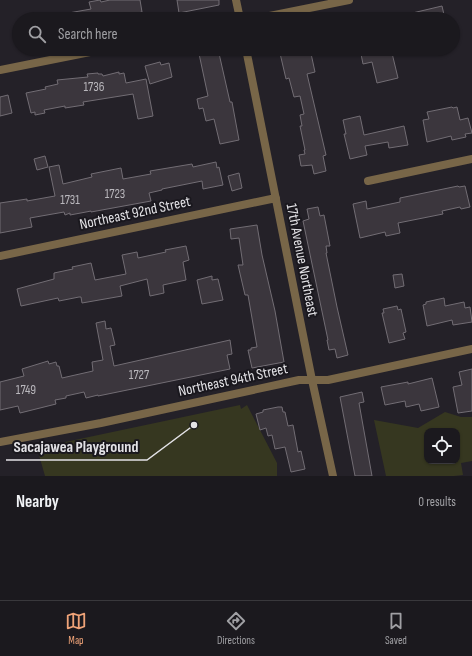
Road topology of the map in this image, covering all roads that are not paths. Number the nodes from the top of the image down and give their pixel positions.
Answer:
1 (236, 0) edge
2 (349, 0) edge
3 (239, 12) edge
4 (289, 12) edge
5 (70, 56) edge
6 (247, 56) edge
7 (0, 70) edge
8 (472, 159) edge
9 (368, 181) dead end
10 (276, 198) junction
11 (0, 256) edge
12 (472, 349) edge
13 (312, 380) junction
14 (0, 442) edge
15 (333, 476) edge

1 - 3 street
2 - 4 street
5 - 7 street
6 - 10 street, 17th Avenue Northeast
8 - 9 street
10 - 11 street, Northeast 92nd Street
10 - 13 street, 17th Avenue Northeast
12 - 13 street, Northeast 94th Street
13 - 14 street, Northeast 94th Street
13 - 15 street, 17th Avenue Northeast

